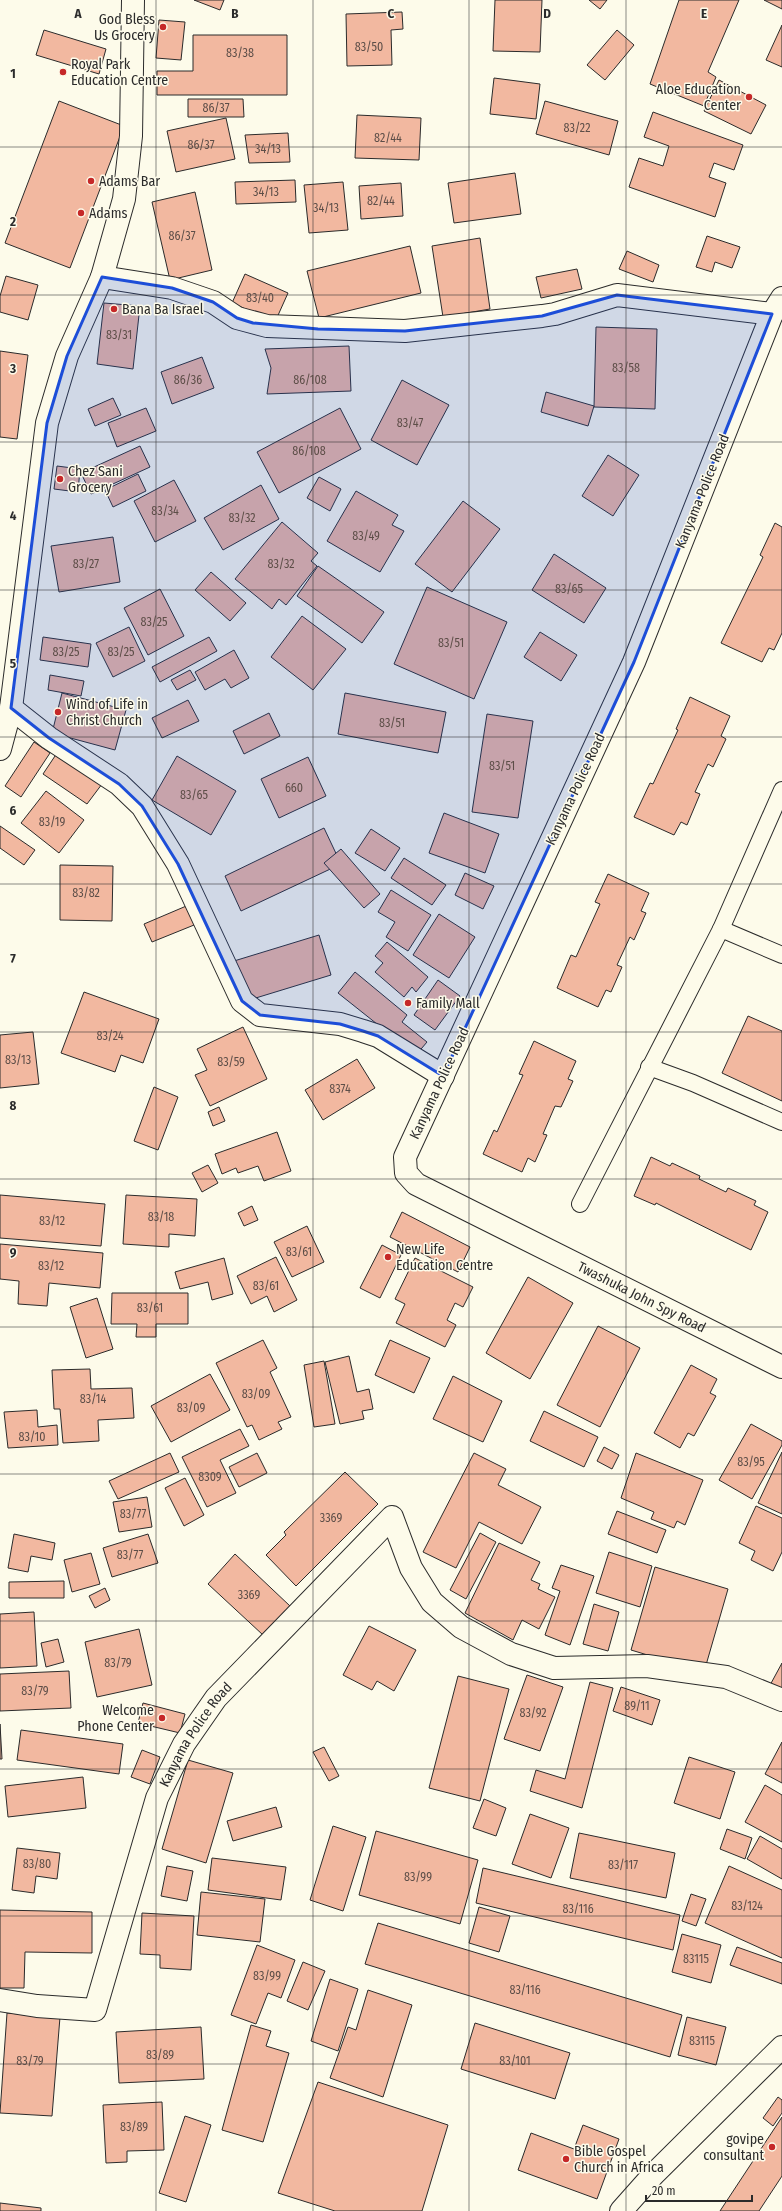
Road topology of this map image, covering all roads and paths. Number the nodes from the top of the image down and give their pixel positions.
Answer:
1 (133, 0) edge
2 (102, 277) junction
3 (777, 306) edge
4 (11, 708) junction
5 (0, 749) edge
6 (782, 790) edge
7 (721, 929) junction
8 (782, 955) edge
9 (649, 1067) junction
10 (442, 1076) junction
11 (782, 1122) edge
12 (580, 1204) dead end
13 (503, 1226) joint
14 (782, 1367) edge
15 (782, 1700) edge
16 (0, 2000) edge
17 (782, 2047) edge
18 (621, 2211) edge

1 - 2 street
2 - 3 street
2 - 4 street
3 - 10 street, Kanyama Police Road
4 - 5 street
4 - 10 street
6 - 7 lane
7 - 8 lane
7 - 9 lane
9 - 11 lane
9 - 12 lane
10 - 13 street, Kanyama Police Road
13 - 14 street, Twashuka John Spy Road
15 - 16 street, Kanyama Police Road
17 - 18 street

